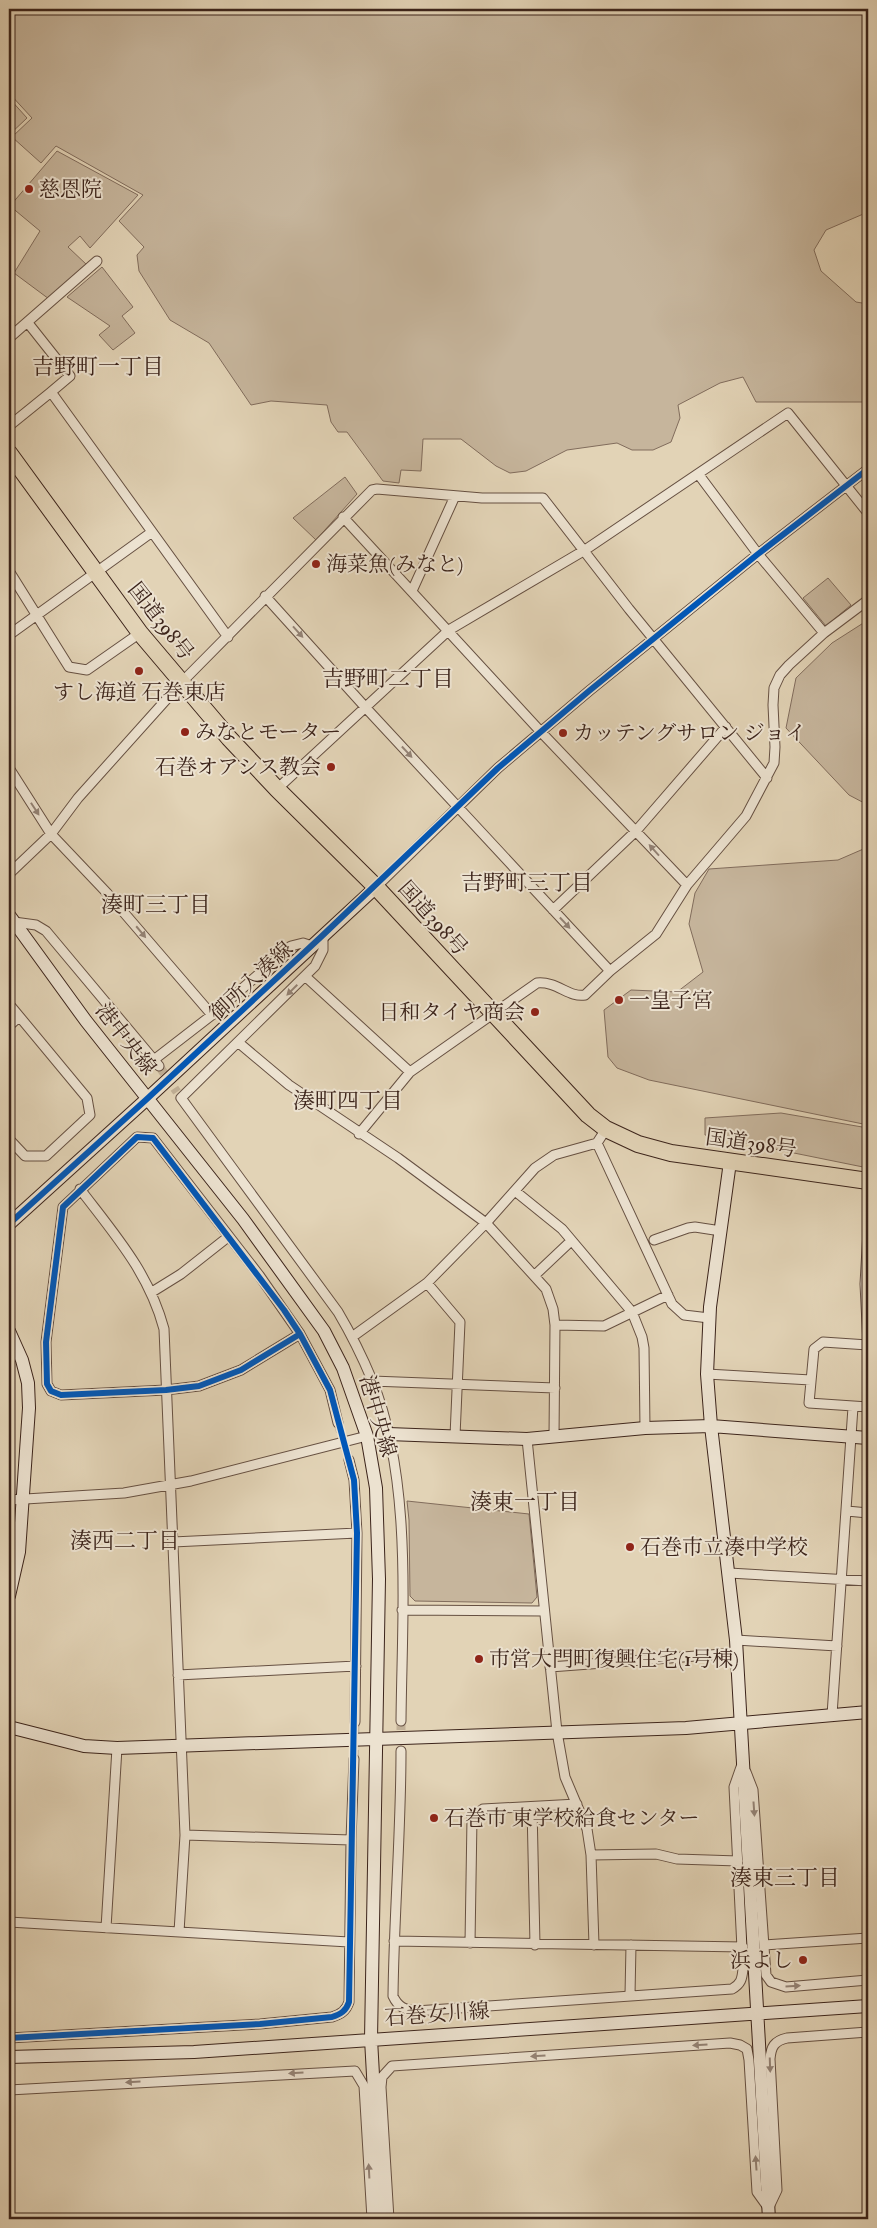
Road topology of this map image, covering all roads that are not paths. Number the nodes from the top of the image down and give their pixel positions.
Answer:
1 (97, 260) dead end
2 (28, 323) junction
3 (9, 338) edge
4 (51, 392) junction
5 (9, 426) edge
6 (9, 453) edge
7 (868, 469) edge
8 (698, 475) junction
9 (846, 487) junction
10 (455, 496) junction
11 (868, 513) edge
12 (343, 517) junction
13 (152, 532) junction
14 (585, 550) junction
15 (758, 554) junction
16 (9, 571) edge
17 (97, 572) junction
18 (412, 591) junction
19 (266, 596) junction
20 (868, 600) edge
21 (38, 615) junction
22 (449, 630) junction
23 (140, 633) junction
24 (824, 633) junction
25 (9, 635) edge
26 (228, 637) junction
27 (655, 639) junction
28 (182, 682) junction
29 (366, 708) junction
30 (726, 727) junction
31 (541, 732) junction
32 (9, 768) edge
33 (767, 778) junction
34 (277, 789) junction
35 (458, 807) junction
36 (636, 831) junction
37 (51, 834) junction
38 (9, 874) edge
39 (688, 885) junction
40 (376, 886) junction
41 (553, 910) junction
42 (11, 919) edge
43 (323, 935) junction
44 (312, 946) junction
45 (610, 971) junction
46 (306, 977) junction
47 (9, 1004) edge
48 (212, 1015) junction
49 (494, 1015) junction
50 (19, 1017) junction
51 (9, 1026) edge
52 (239, 1043) junction
53 (410, 1072) junction
54 (148, 1098) junction
55 (360, 1134) junction
56 (602, 1136) junction
57 (9, 1139) edge
58 (730, 1162) junction
59 (868, 1181) edge
60 (80, 1189) junction
61 (515, 1190) junction
62 (486, 1223) junction
63 (9, 1224) edge
64 (721, 1231) junction
65 (868, 1231) edge
66 (228, 1237) junction
67 (654, 1240) dead end
68 (571, 1241) junction
69 (534, 1275) junction
70 (428, 1282) junction
71 (867, 1284) edge
72 (152, 1292) junction
73 (668, 1295) junction
74 (632, 1312) junction
75 (709, 1318) junction
76 (554, 1325) junction
77 (9, 1331) edge
78 (300, 1334) junction
79 (352, 1337) junction
80 (868, 1344) edge
81 (707, 1374) junction
82 (811, 1380) junction
83 (372, 1381) junction
84 (456, 1383) junction
85 (555, 1388) junction
86 (166, 1390) junction
87 (853, 1407) junction
88 (868, 1408) edge
89 (338, 1423) tunnel mouth
90 (710, 1426) junction
91 (645, 1428) junction
92 (388, 1434) junction
93 (368, 1436) junction
94 (455, 1436) junction
95 (554, 1437) junction
96 (852, 1437) junction
97 (868, 1438) edge
98 (527, 1439) junction
99 (349, 1460) tunnel mouth
100 (171, 1484) junction
101 (9, 1500) edge
102 (23, 1500) junction
103 (846, 1511) junction
104 (868, 1513) edge
105 (357, 1534) junction
106 (173, 1542) junction
107 (729, 1573) junction
108 (841, 1579) junction
109 (868, 1582) edge
110 (9, 1596) edge
111 (402, 1610) junction
112 (544, 1611) junction
113 (736, 1640) junction
114 (837, 1646) junction
115 (736, 1654) junction
116 (356, 1666) junction
117 (550, 1668) junction
118 (178, 1675) junction
119 (868, 1712) edge
120 (832, 1715) junction
121 (401, 1721) tunnel mouth
122 (355, 1722) tunnel mouth
123 (739, 1723) junction
124 (9, 1727) edge
125 (557, 1732) junction
126 (376, 1739) junction
127 (182, 1746) junction
128 (117, 1748) junction
129 (402, 1751) tunnel mouth
130 (354, 1759) tunnel mouth
131 (743, 1762) junction
132 (577, 1804) junction
133 (532, 1807) junction
134 (185, 1835) junction
135 (350, 1840) junction
136 (591, 1855) junction
137 (738, 1861) junction
138 (9, 1922) edge
139 (106, 1928) junction
140 (179, 1932) junction
141 (868, 1938) edge
142 (394, 1941) junction
143 (349, 1942) junction
144 (470, 1943) junction
145 (535, 1945) junction
146 (594, 1945) junction
147 (631, 1945) junction
148 (764, 1945) junction
149 (743, 1947) junction
150 (868, 1980) edge
151 (630, 1994) junction
152 (868, 2006) edge
153 (757, 2013) junction
154 (868, 2032) edge
155 (9, 2038) edge
156 (371, 2039) junction
157 (9, 2056) edge
158 (9, 2090) edge
159 (769, 2214) edge
160 (372, 2219) edge
161 (381, 2219) edge
162 (389, 2219) edge

1 - 2 street
2 - 3 street
2 - 4 street
4 - 5 street
4 - 13 street
6 - 17 highway, 国道398号
7 - 9 street
8 - 9 street
8 - 14 street
8 - 15 street
9 - 11 street
9 - 15 street
10 - 12 street
10 - 14 street
10 - 18 street
12 - 18 street
12 - 19 street
13 - 17 street
13 - 26 street
14 - 22 street
14 - 27 street
15 - 24 street
15 - 27 street
16 - 21 street
17 - 21 street
17 - 23 highway, 国道398号
18 - 22 street
19 - 26 street
19 -> 29 street
20 - 24 street
21 - 23 street
21 - 25 street
22 - 29 street
22 - 31 street
23 - 28 highway, 国道398号
24 - 33 street
26 - 28 street
27 - 30 street
27 - 31 street
28 - 34 highway, 国道398号
28 - 37 street
29 - 34 street
29 -> 35 street
30 - 33 street
30 - 36 street
31 - 35 street
31 - 36 street
32 -> 37 street
33 - 39 street
34 - 40 highway, 国道398号
35 - 40 street
35 - 41 street
39 -> 36 street
36 - 41 street
37 - 38 street
37 -> 48 street
39 - 45 street
40 - 43 street, 御所入湊線
40 - 49 highway, 国道398号
41 -> 45 street
42 - 48 street
42 - 54 street, 港中央線
43 - 44 street, 御所入湊線
43 - 46 street
44 - 48 street
44 - 54 street, 御所入湊線
45 - 49 street
46 -> 52 street
46 - 53 street
47 - 50 street
49 - 53 street
49 - 56 highway, 国道398号
50 - 51 street
50 - 57 street
52 - 55 street
52 - 79 street
53 - 55 street
54 - 63 street, 御所入湊線
54 - 93 street, 港中央線
55 - 62 street
56 - 58 highway, 国道398号
56 - 61 street
56 - 73 street
58 - 59 highway, 国道398号
58 - 64 street
60 - 66 street
60 - 72 street
60 - 86 street
61 - 62 street
61 - 68 street
62 - 69 street
62 - 70 street
64 - 67 street
64 - 75 street
65 - 71 street
66 - 72 street
66 - 78 street
68 - 69 street
68 - 74 street
69 - 76 street
70 - 79 street
70 - 84 street
71 - 80 street
72 - 86 street
73 - 74 street
73 - 75 street
74 - 76 street
74 - 91 street
75 - 81 street
76 - 85 street
77 - 102 street
78 - 86 street
78 - 89 street
79 - 83 street
80 - 82 street
81 - 82 street
81 - 90 street
82 - 87 street
83 - 84 street
83 - 92 street
84 - 85 street
84 - 94 street
85 - 95 street
86 - 100 street
87 - 88 street
87 - 96 street
90 - 91 street
90 - 96 street
90 - 107 street
91 - 95 street
92 - 94 street
92 - 111 street
93 - 100 street
93 - 126 street, 港中央線
94 - 98 street
95 - 98 street
96 - 97 street
96 - 103 street
98 - 112 street
99 - 105 street
100 - 102 street
100 - 106 street
101 - 102 street
102 - 110 street
103 - 104 street
103 - 108 street
105 - 106 street
105 - 116 street
106 - 118 street
107 - 108 street
107 - 113 street
108 - 109 street
108 - 114 street
111 - 112 street
111 - 121 street
112 - 117 street
113 - 114 street
113 - 115 street
114 - 120 street
115 - 117 street
115 - 123 street
116 - 118 street
116 - 122 street
117 - 125 street
118 - 127 street
119 - 120 street
120 - 123 street
123 - 125 street
123 - 131 street
124 - 128 street
125 - 126 street
125 - 132 street
126 - 127 street
126 - 156 street, 港中央線
127 - 128 street
127 - 134 street
128 - 139 street
129 - 142 street
130 - 135 street
131 - 137 street
131 -> 148 street
131 - 153 street
132 - 133 street
132 - 136 street
133 - 144 street
133 - 145 street
134 - 135 street
134 - 140 street
135 - 143 street
136 - 137 street
136 - 146 street
137 - 149 street
138 - 139 street
139 - 140 street
140 - 143 street
141 - 148 street
142 - 144 street
142 - 151 street
143 - 155 street
144 - 145 street
145 - 146 street
146 - 147 street
147 - 149 street
147 - 151 street
148 -> 150 street
149 - 151 street
152 - 153 street, 石巻女川線
153 - 156 street, 石巻女川線
153 - 159 street
154 -> 159 street
156 - 157 street, 石巻女川線
156 - 161 street, 港中央線
160 -> 158 street
159 -> 162 street

